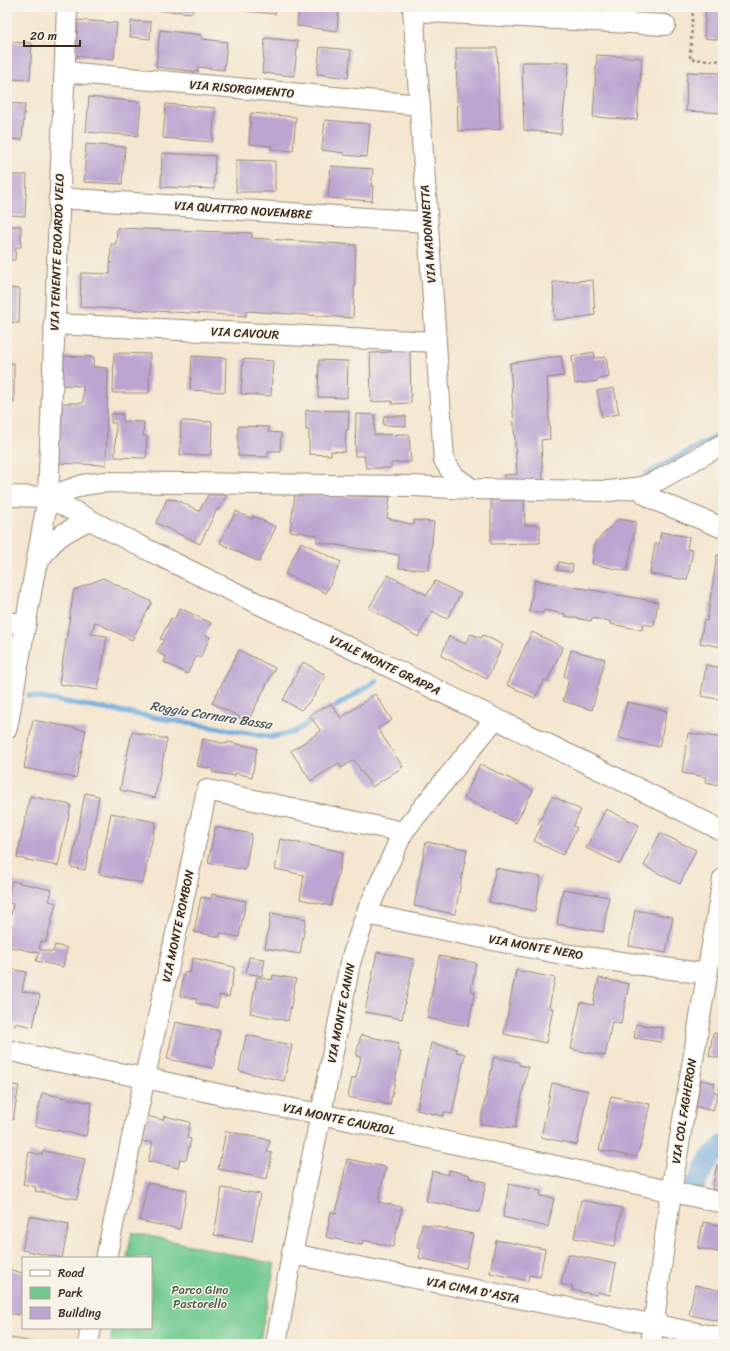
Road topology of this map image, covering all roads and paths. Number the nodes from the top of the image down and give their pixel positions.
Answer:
1 (67, 7) edge
2 (693, 7) edge
3 (413, 9) edge
4 (665, 25) dead end
5 (723, 61) edge
6 (65, 72) junction
7 (420, 105) junction
8 (60, 198) junction
9 (427, 222) junction
10 (54, 324) junction
11 (436, 342) junction
12 (723, 444) edge
13 (444, 460) junction
14 (413, 486) junction
15 (642, 487) junction
16 (472, 489) junction
17 (7, 496) edge
18 (48, 497) junction
19 (89, 520) junction
20 (723, 528) edge
21 (37, 563) junction
22 (17, 623) edge
23 (495, 719) junction
24 (7, 728) edge
25 (723, 831) edge
26 (403, 832) junction
27 (723, 879) edge
28 (366, 914) junction
29 (707, 974) junction
30 (7, 1050) edge
31 (146, 1078) junction
32 (321, 1114) junction
33 (670, 1192) junction
34 (723, 1203) edge
35 (292, 1254) junction
36 (106, 1257) edge
37 (91, 1329) edge
38 (652, 1335) edge
39 (723, 1338) edge
40 (88, 1344) edge
41 (276, 1344) edge

1 - 6 street, VIA TENENTE EDOARDO VELO
2 - 5 path
3 - 4 street
3 - 7 street, VIA MADONNETTA
6 - 7 street, VIA RISORGIMENTO
6 - 8 street, VIA TENENTE EDOARDO VELO
7 - 9 street, VIA MADONNETTA
8 - 9 street, VIA QUATTRO NOVEMBRE
8 - 10 street, VIA TENENTE EDOARDO VELO
9 - 11 street, VIA MADONNETTA
10 - 11 street, VIA CAVOUR
10 - 18 street, VIA TENENTE EDOARDO VELO
11 - 13 street, VIA MADONNETTA
12 - 15 street
13 - 14 street
13 - 16 street, VIA MADONNETTA
14 - 16 street
14 - 18 street
15 - 16 street
15 - 20 street
17 - 18 street
18 - 19 street, VIALE MONTE GRAPPA
18 - 21 street, VIA TENENTE EDOARDO VELO
19 - 21 street
19 - 23 street, VIALE MONTE GRAPPA
21 - 22 street, VIA TENENTE EDOARDO VELO
22 - 24 street, VIA TENENTE EDOARDO VELO
23 - 25 street, VIALE MONTE GRAPPA
23 - 26 street, VIA MONTE CANIN
26 - 28 street, VIA MONTE CANIN
26 - 31 street, VIA MONTE ROMBON
27 - 29 street, VIA COL FAGHERON
28 - 29 street, VIA MONTE NERO
28 - 32 street, VIA MONTE CANIN
29 - 33 street, VIA COL FAGHERON
30 - 31 street, VIA MONTE CAURIOL
31 - 32 street, VIA MONTE CAURIOL
31 - 36 street, VIA MONTE ROMBON
32 - 33 street, VIA MONTE CAURIOL
32 - 35 street, VIA MONTE CANIN
33 - 34 street, VIA MONTE CAURIOL
33 - 38 street, VIA COL FAGHERON
35 - 38 street, VIA CIMA D'ASTA
35 - 41 street, VIA MONTE CANIN
37 - 40 street
38 - 39 street, VIA CIMA D'ASTA

